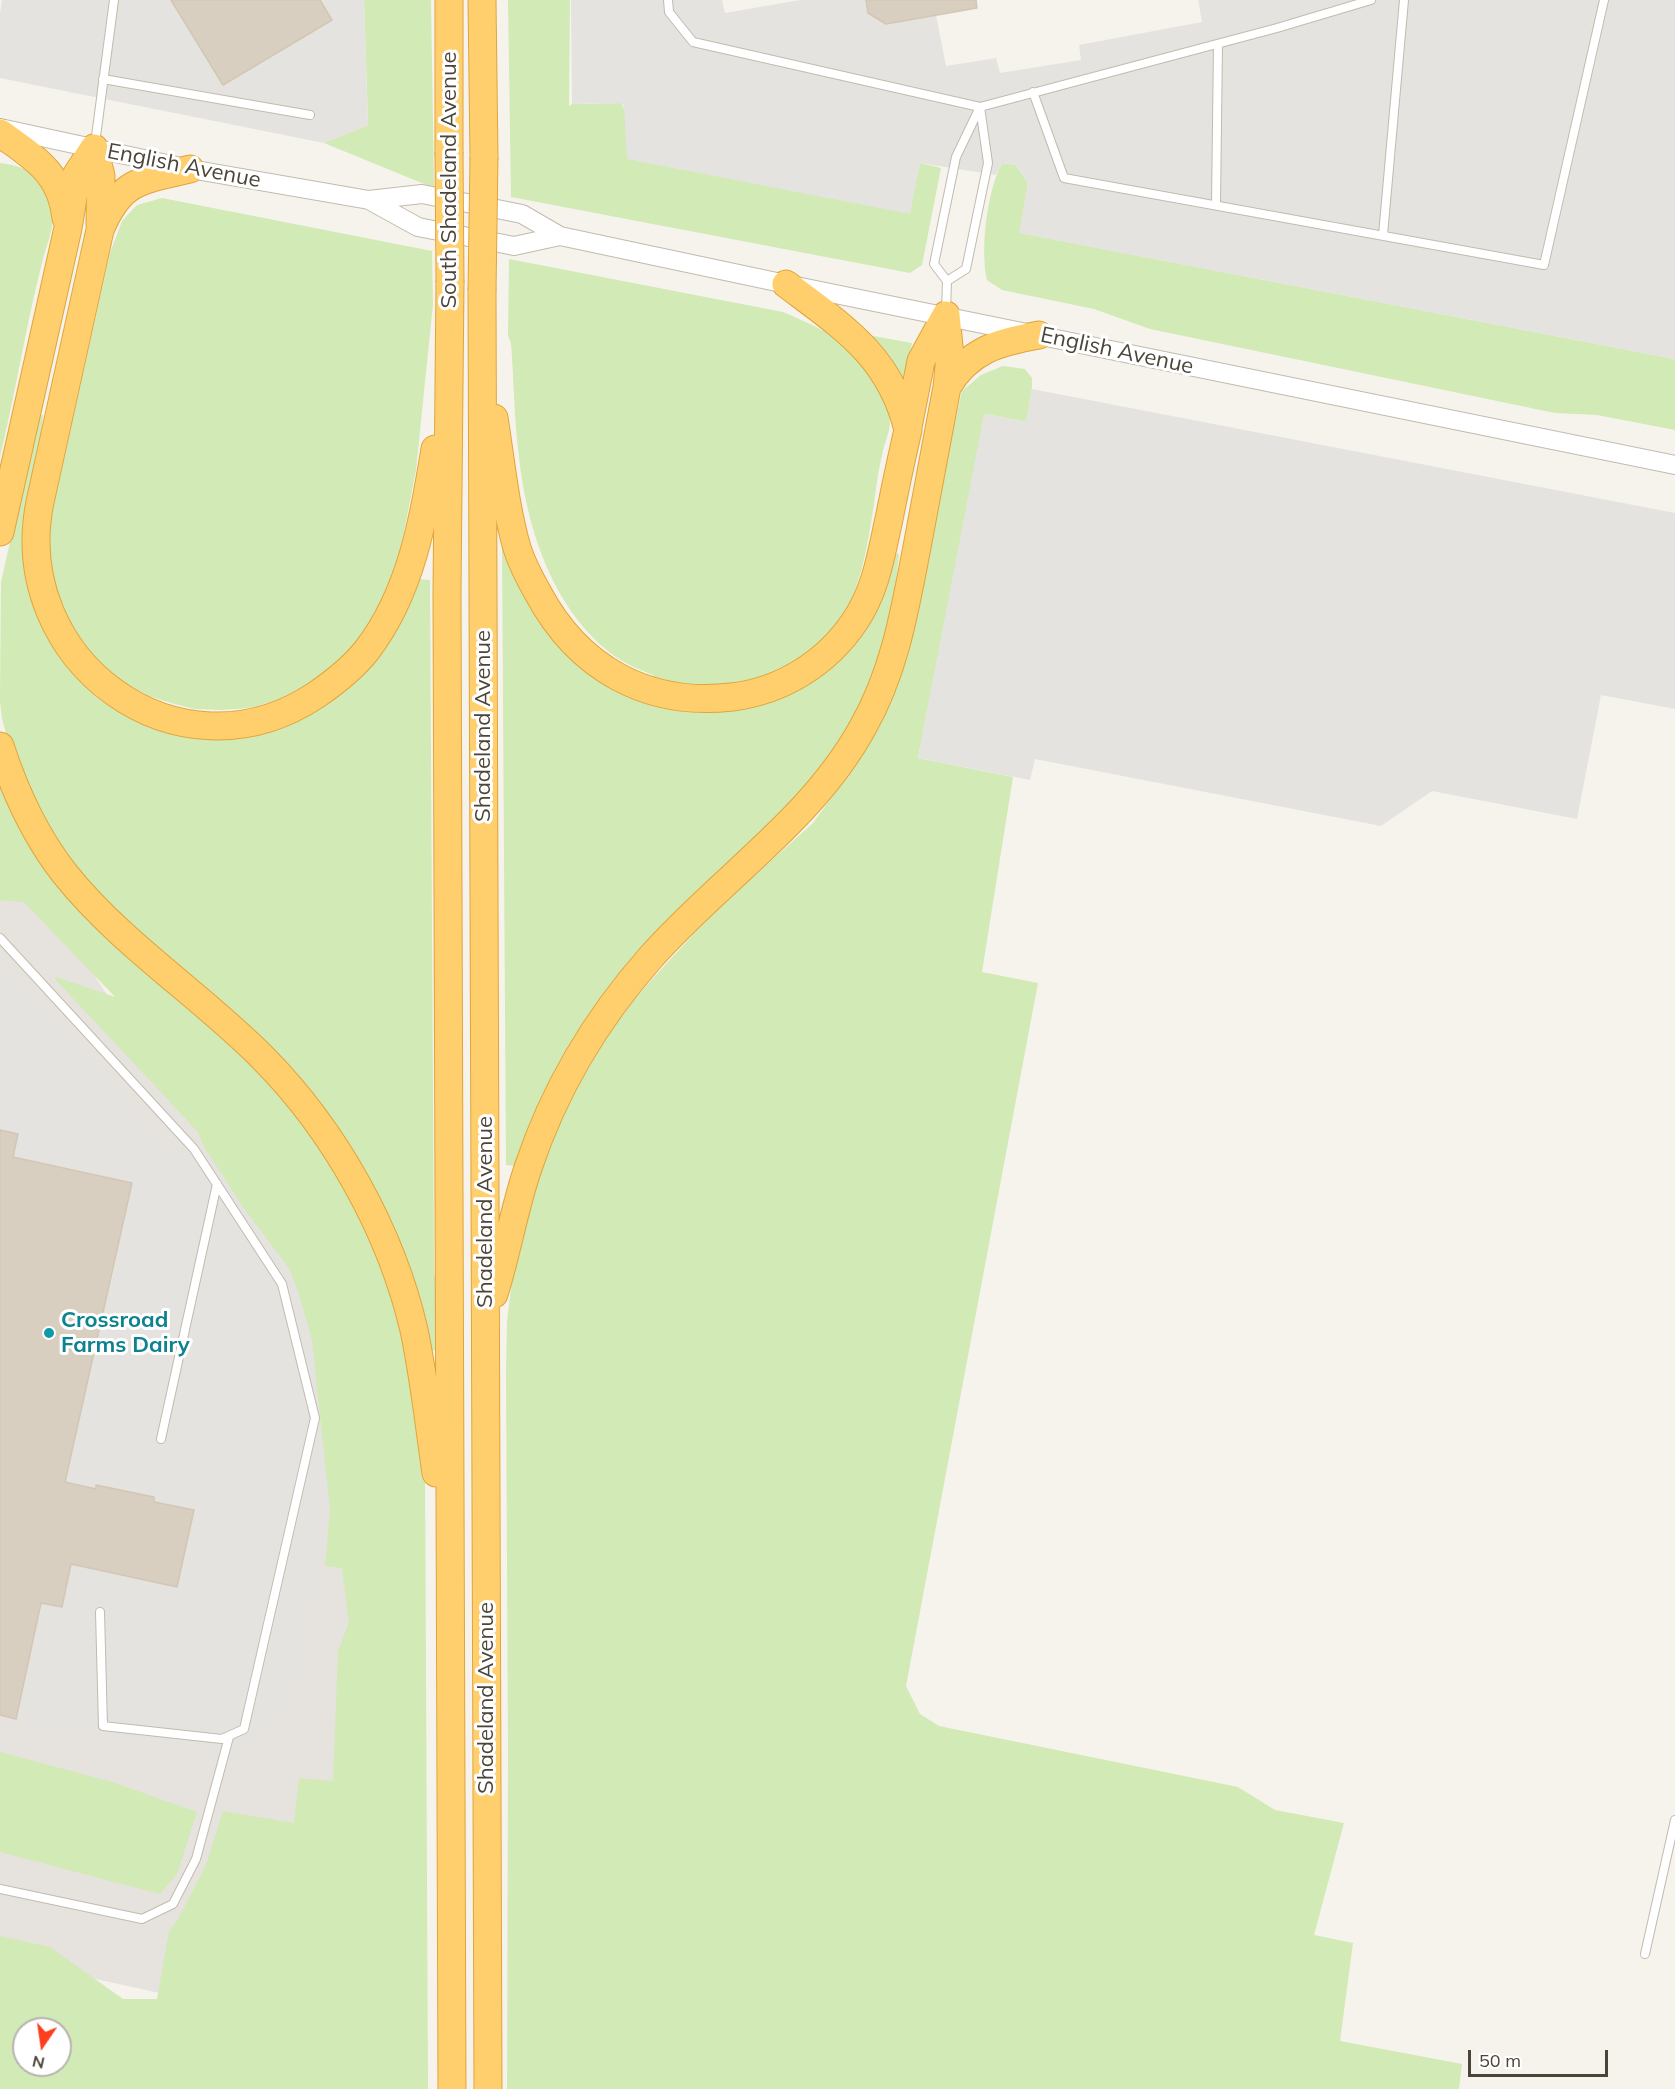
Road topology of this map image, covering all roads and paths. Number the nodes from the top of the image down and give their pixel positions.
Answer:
1 (114, 0) edge
2 (449, 0) edge
3 (482, 0) edge
4 (668, 0) edge
5 (1371, 0) edge
6 (1404, 0) edge
7 (1604, 0) edge
8 (1218, 44) junction
9 (103, 79) junction
10 (1033, 92) junction
11 (980, 108) junction
12 (310, 115) dead end
13 (0, 128) edge
14 (0, 133) edge
15 (94, 148) junction
16 (190, 169) junction
17 (369, 200) junction
18 (1216, 205) junction
19 (68, 228) junction
20 (100, 230) junction
21 (1383, 235) junction
22 (560, 236) junction
23 (947, 281) junction
24 (786, 284) junction
25 (946, 315) junction
26 (481, 335) junction
27 (1039, 335) junction
28 (448, 359) junction
29 (947, 387) junction
30 (908, 430) junction
31 (1675, 465) edge
32 (0, 532) edge
33 (0, 746) edge
34 (0, 938) edge
35 (217, 1184) junction
36 (486, 1321) junction
37 (161, 1439) dead end
38 (450, 1567) junction
39 (100, 1612) dead end
40 (229, 1737) junction
41 (1675, 1820) edge
42 (0, 1889) edge
43 (1645, 1954) dead end
44 (452, 2089) edge
45 (488, 2089) edge

1 - 9 lane
2 - 28 highway, South Shadeland Avenue, bridge
3 - 26 highway, South Shadeland Avenue, bridge
4 - 11 lane
5 - 8 lane
6 - 21 lane
7 - 21 lane
8 - 10 lane
8 - 18 lane
9 - 12 lane
9 - 15 lane
10 - 11 lane
10 - 18 lane
11 - 23 lane
11 - 23 lane
13 - 15 street, English Avenue
14 - 19 highway
15 - 16 street, English Avenue
15 - 19 highway
15 - 20 highway
16 - 17 street, English Avenue
16 - 20 highway
17 - 22 street, English Avenue
17 - 22 street, English Avenue
18 - 21 lane
19 - 32 highway
20 - 28 highway
22 - 24 street, English Avenue
23 - 25 lane
24 - 25 street, English Avenue
24 - 30 highway
25 - 27 street, English Avenue
25 - 29 highway
25 - 30 highway
26 - 30 highway
26 - 36 highway, Shadeland Avenue
27 - 29 highway
27 - 31 street, English Avenue
28 - 38 highway, Shadeland Avenue
29 - 36 highway
33 - 38 highway
34 - 35 lane
35 - 37 lane
35 - 40 lane
36 - 45 highway, Shadeland Avenue
38 - 44 highway, Shadeland Avenue
39 - 40 lane
40 - 42 lane
41 - 43 lane

